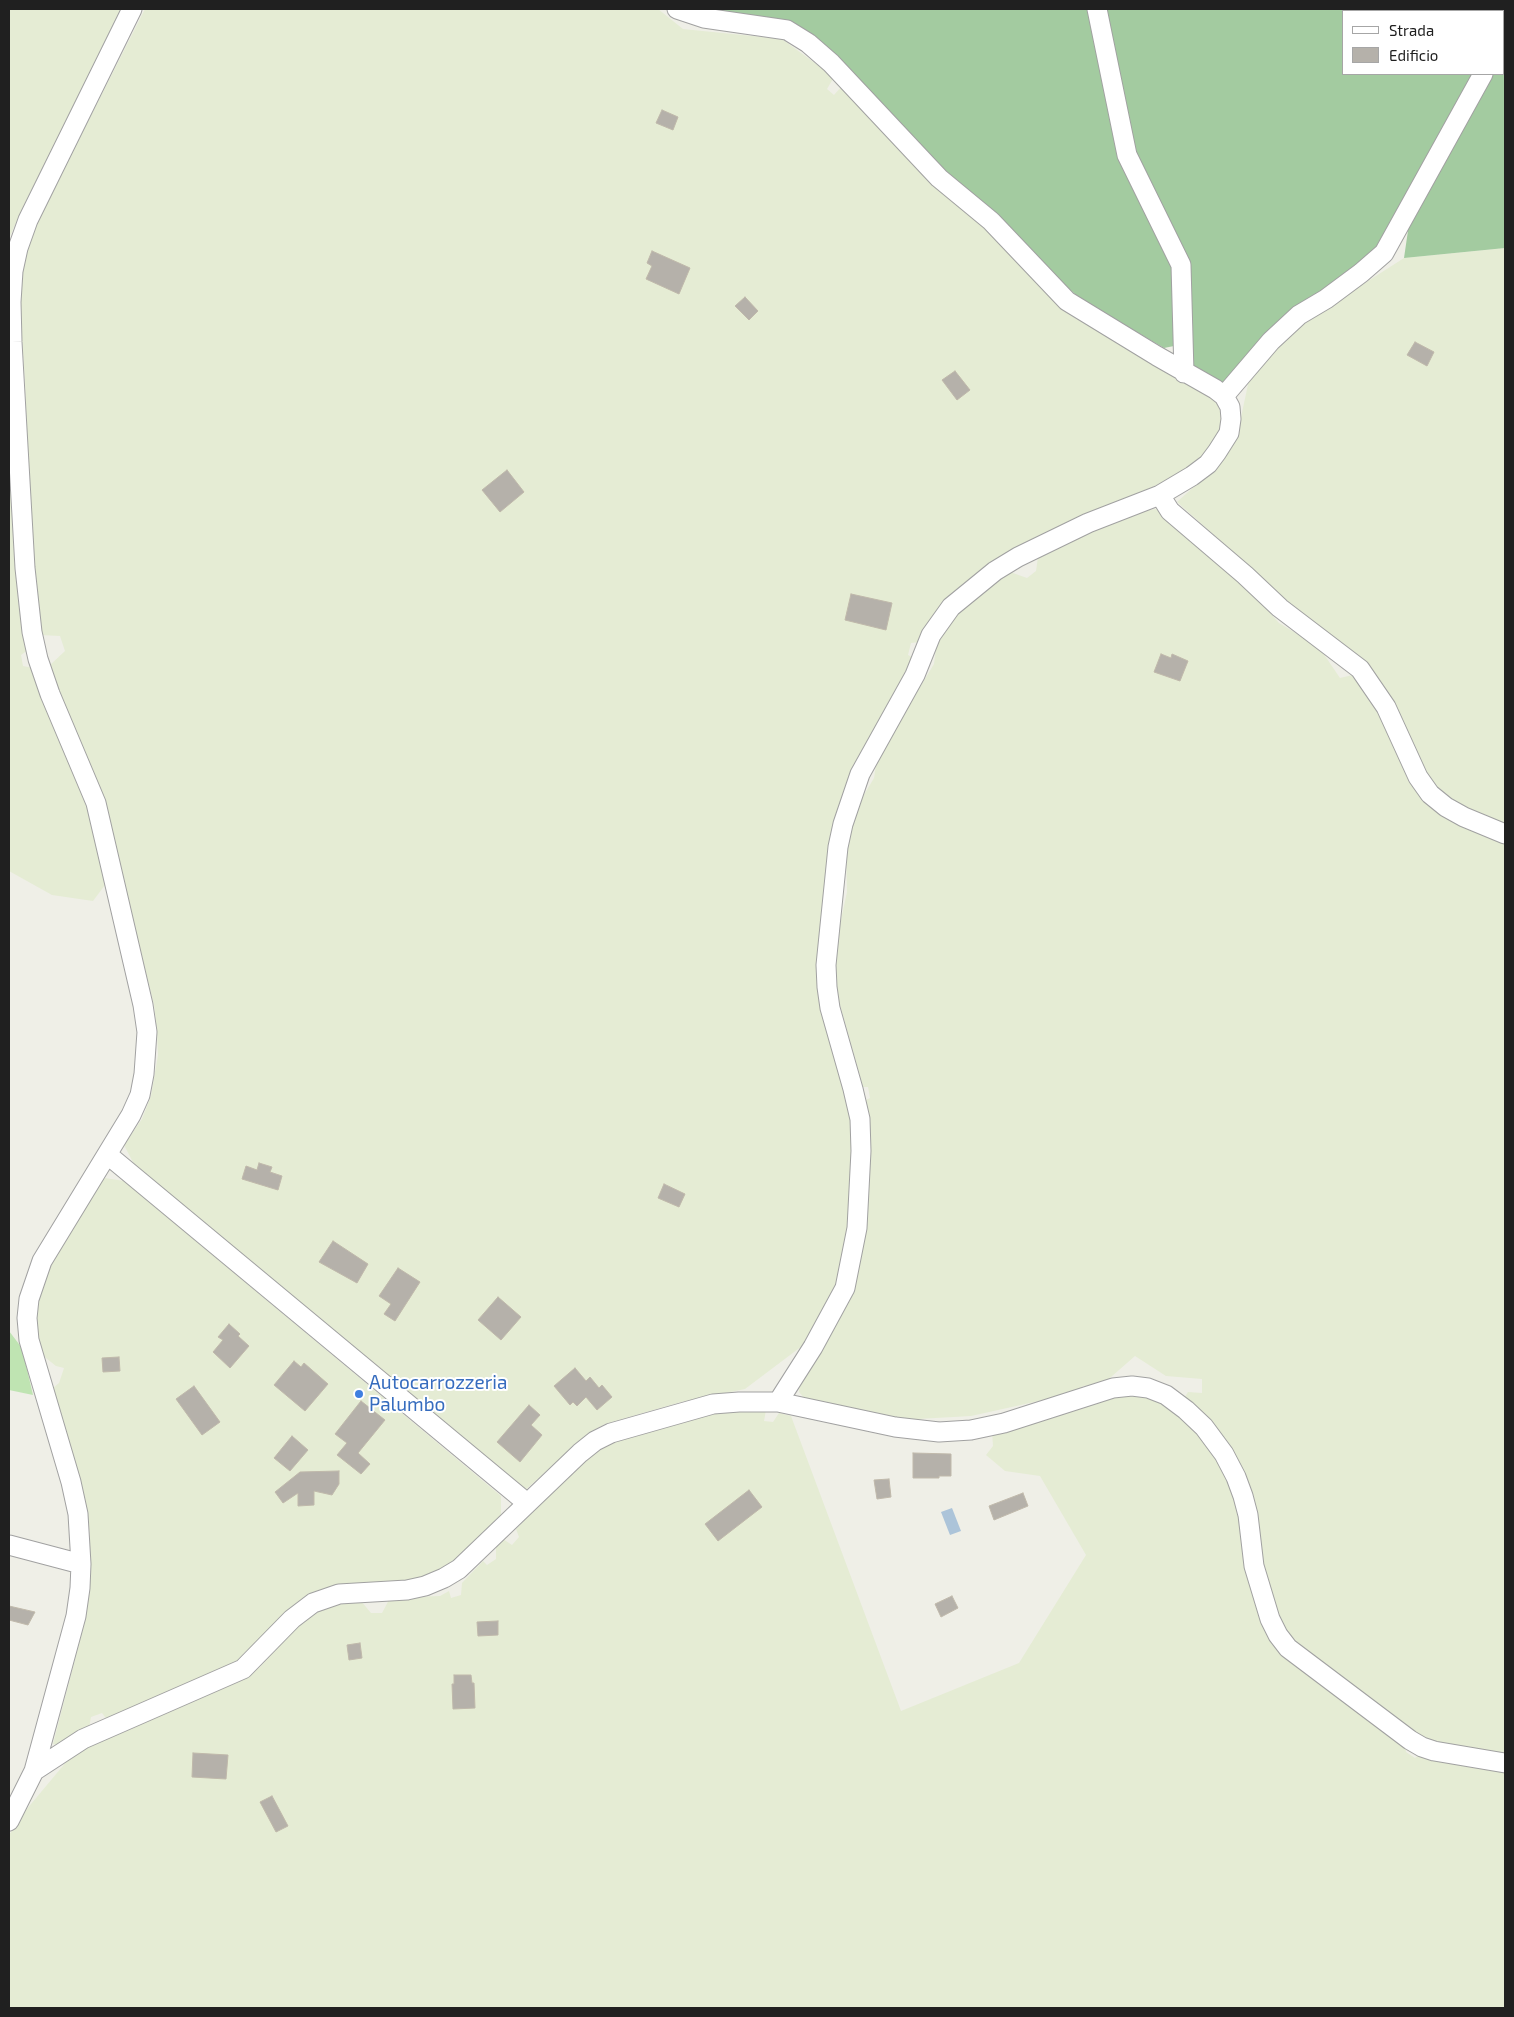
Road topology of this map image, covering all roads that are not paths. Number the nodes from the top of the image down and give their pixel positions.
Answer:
1 (132, 9) edge
2 (677, 9) edge
3 (1097, 9) edge
4 (1482, 75) edge
5 (1184, 373) junction
6 (1224, 396) junction
7 (1160, 495) junction
8 (1505, 834) edge
9 (108, 1155) junction
10 (778, 1402) junction
11 (527, 1503) junction
12 (9, 1545) edge
13 (81, 1564) junction
14 (1505, 1762) edge
15 (34, 1771) junction
16 (9, 1821) edge

1 - 9 street
2 - 5 street
3 - 5 street
4 - 6 street
5 - 6 street
6 - 7 street
7 - 8 street
7 - 10 street
9 - 11 street
9 - 13 street
10 - 11 street
10 - 14 street
11 - 15 street
12 - 13 street
13 - 15 street
15 - 16 street

